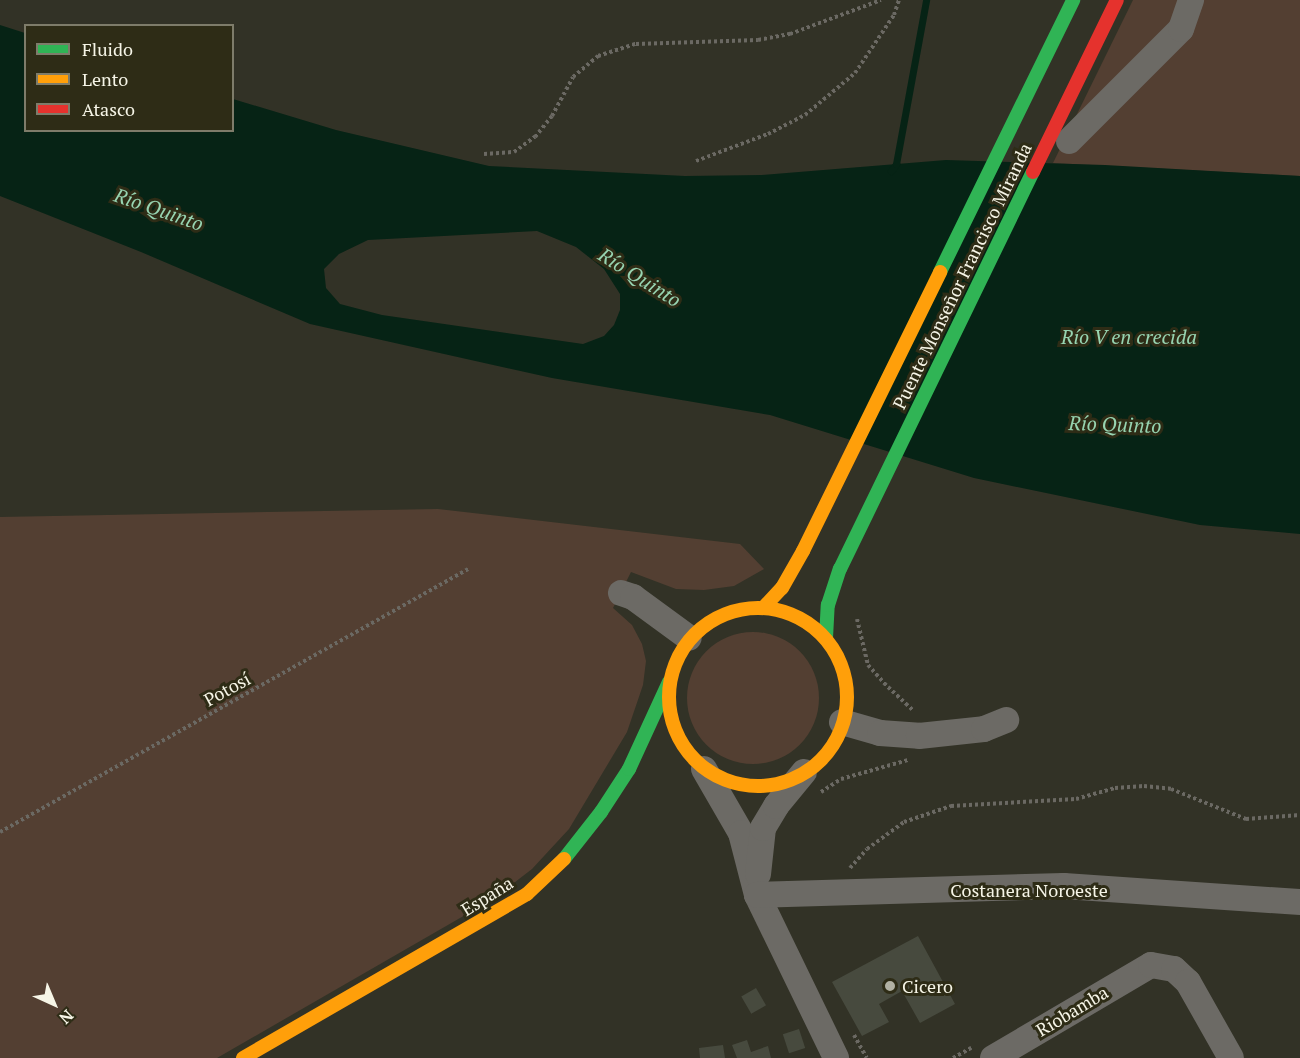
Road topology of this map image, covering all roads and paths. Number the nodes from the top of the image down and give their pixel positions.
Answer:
1 (881, 0) edge
2 (899, 0) edge
3 (1073, 0) edge
4 (1117, 0) edge
5 (1191, 0) edge
6 (1069, 141) dead end
7 (484, 154) dead end
8 (696, 161) dead end
9 (468, 569) dead end
10 (621, 593) dead end
11 (764, 607) junction
12 (854, 610) dead end
13 (689, 638) junction
14 (826, 638) junction
15 (669, 682) junction
16 (1006, 720) dead end
17 (842, 722) junction
18 (919, 736) junction
19 (704, 769) junction
20 (804, 772) junction
21 (815, 796) dead end
22 (1300, 815) edge
23 (0, 832) edge
24 (757, 895) junction
25 (825, 895) junction
26 (1300, 902) edge
27 (850, 1027) dead end
28 (243, 1058) edge
29 (836, 1058) edge
30 (867, 1058) edge
31 (993, 1058) edge
32 (1231, 1058) edge

1 - 7 path
2 - 8 path
3 - 11 street, Puente Monseñor Francisco Miranda
4 - 14 street, Puente Monseñor Francisco Miranda
5 - 6 street
9 - 23 path, Potosí
10 - 13 street
11 - 13 street
11 - 14 street
12 - 18 path
13 - 15 street
14 - 17 street
15 - 19 street
15 - 28 street, España
16 - 18 street
17 - 18 street
17 - 20 street
18 - 21 path
19 - 20 street
19 - 24 street
20 - 24 street
22 - 25 path
24 - 25 street, Costanera Noroeste
24 - 29 street
25 - 26 street, Costanera Noroeste
27 - 30 path
31 - 32 street, Riobamba

